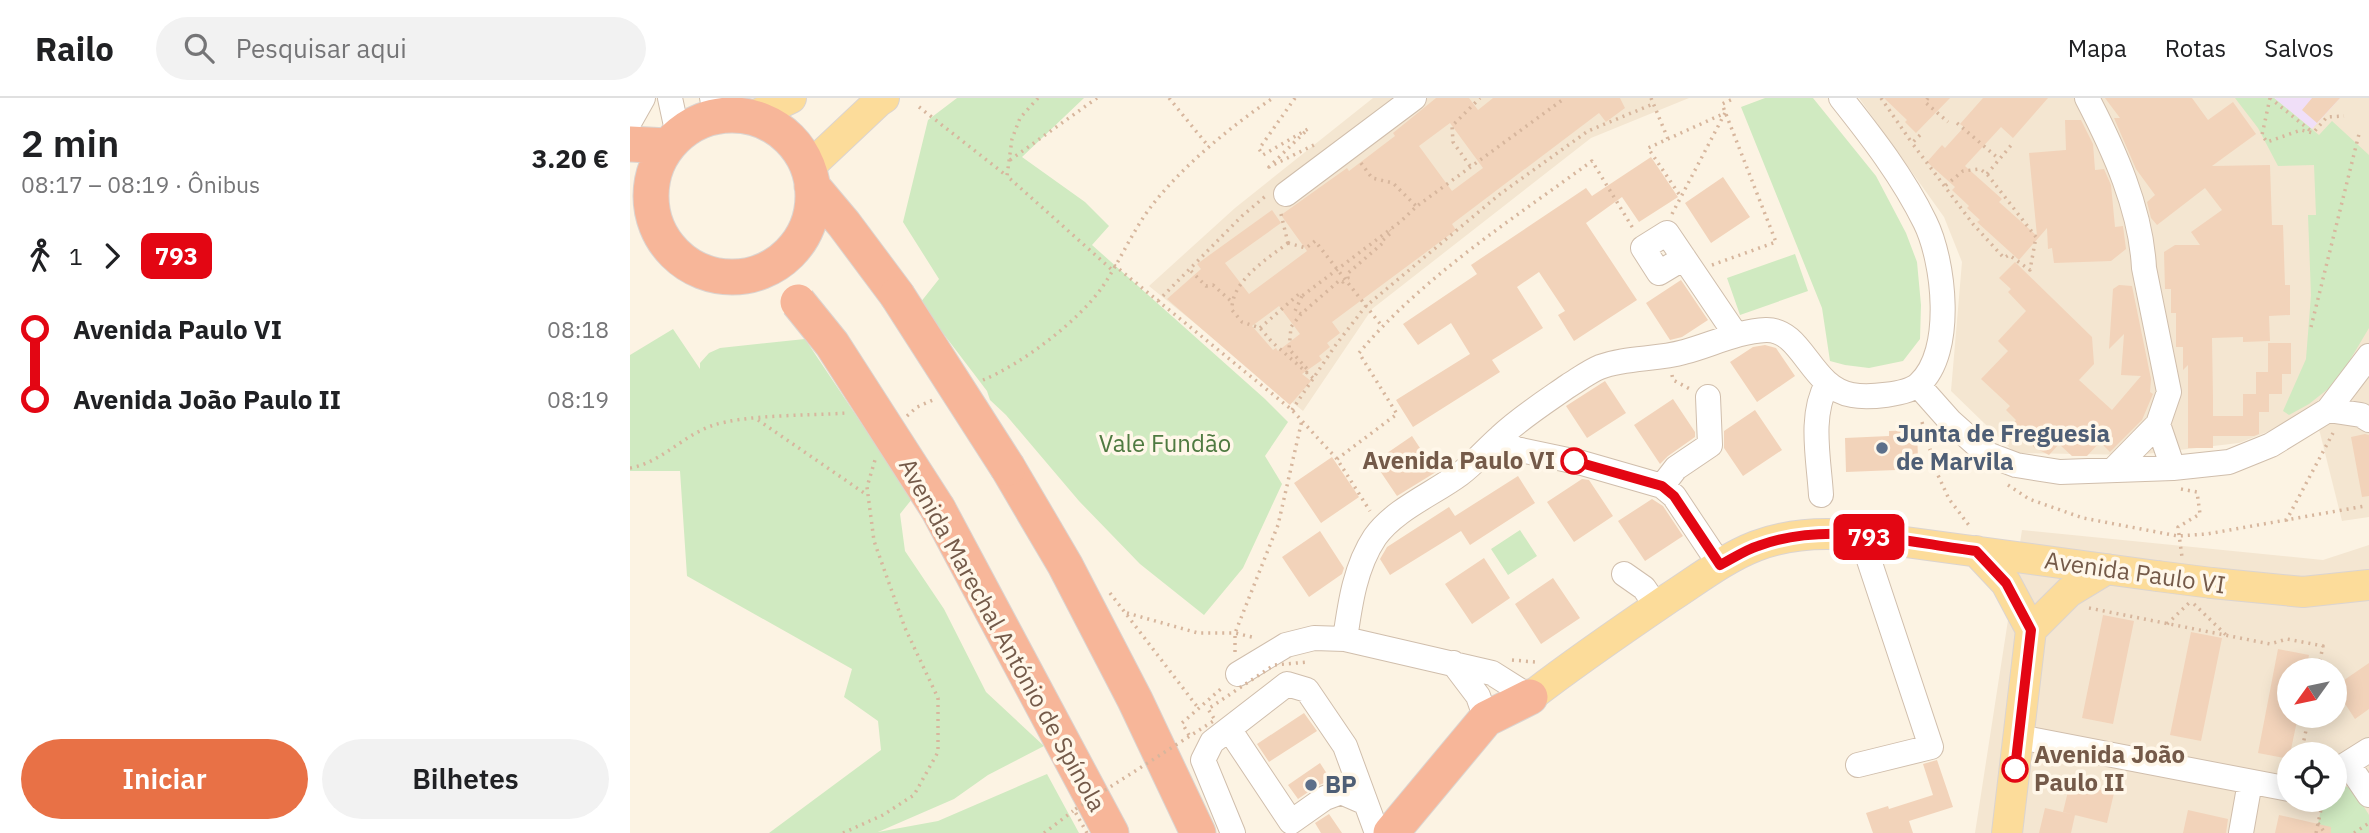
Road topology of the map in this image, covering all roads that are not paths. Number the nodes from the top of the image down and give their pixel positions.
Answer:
1 (643, 98) edge
2 (670, 98) edge
3 (791, 98) edge
4 (884, 98) edge
5 (1413, 98) edge
6 (1841, 98) edge
7 (2087, 98) edge
8 (730, 110) edge
9 (630, 121) edge
10 (672, 141) junction
11 (630, 144) edge
12 (810, 177) junction
13 (1286, 194) road end
14 (641, 206) edge
15 (1666, 231) road end
16 (767, 270) junction
17 (1735, 335) junction
18 (2369, 356) edge
19 (1827, 384) junction
20 (1918, 385) junction
21 (1708, 397) road end
22 (2369, 420) edge
23 (2330, 421) junction
24 (2158, 424) junction
25 (1498, 439) junction
26 (2113, 470) junction
27 (2173, 478) junction
28 (1662, 486) junction
29 (1821, 495) dead end
30 (1861, 536) junction
31 (1976, 551) junction
32 (1720, 565) junction
33 (2107, 569) junction
34 (1624, 574) dead end
35 (2369, 585) edge
36 (1657, 607) junction
37 (2031, 630) junction
38 (1345, 639) junction
39 (1453, 663) junction
40 (1241, 673) road end
41 (1530, 697) junction
42 (1486, 719) junction
43 (1229, 729) junction
44 (2019, 737) junction
45 (2369, 750) edge
46 (2347, 764) edge
47 (1858, 765) dead end
48 (2347, 774) edge
49 (1173, 782) junction
50 (2250, 782) junction
51 (2277, 787) edge
52 (2369, 795) edge
53 (1364, 802) junction
54 (1111, 833) edge
55 (1198, 833) edge
56 (1208, 833) edge
57 (1233, 833) edge
58 (1377, 833) edge
59 (1391, 833) edge
60 (1419, 833) edge
61 (2007, 833) edge
62 (2241, 833) edge

1 - 9 street
2 - 10 street
3 - 8 main road
4 - 12 main road
5 - 13 street
6 - 20 street
7 - 24 street
8 - 10 highway
8 - 12 highway
10 - 11 highway
10 - 14 highway
12 - 16 highway
12 - 49 highway, bridge
14 - 16 highway
15 - 17 street
16 - 54 highway, Avenida Marechal António de Spínola, bridge
17 - 19 street
17 - 25 street
18 - 23 street
19 - 20 street
19 - 29 street
20 - 26 street
21 - 28 street
22 - 23 street
23 - 27 street
24 - 26 street
24 - 27 street
25 - 28 street
25 - 38 street
26 - 27 street
28 - 32 street
30 - 31 main road, Avenida Paulo VI
30 - 32 main road, Avenida Paulo VI
30 - 47 street
31 - 33 main road, Avenida Paulo VI
31 - 37 main road
32 - 36 main road, Avenida Paulo VI
33 - 35 main road, Avenida Paulo VI, bridge
33 - 37 main road
34 - 36 street
36 - 41 main road, Avenida Paulo VI
37 - 44 main road
38 - 39 street
38 - 40 street
39 - 41 street
39 - 42 street
41 - 42 highway
41 - 60 highway
42 - 59 highway
43 - 53 street
43 - 53 street
43 - 57 street
44 - 50 street
44 - 61 main road
45 - 46 street
48 - 52 street
49 - 55 highway
49 - 56 highway
50 - 51 street
50 - 62 street
53 - 58 street

